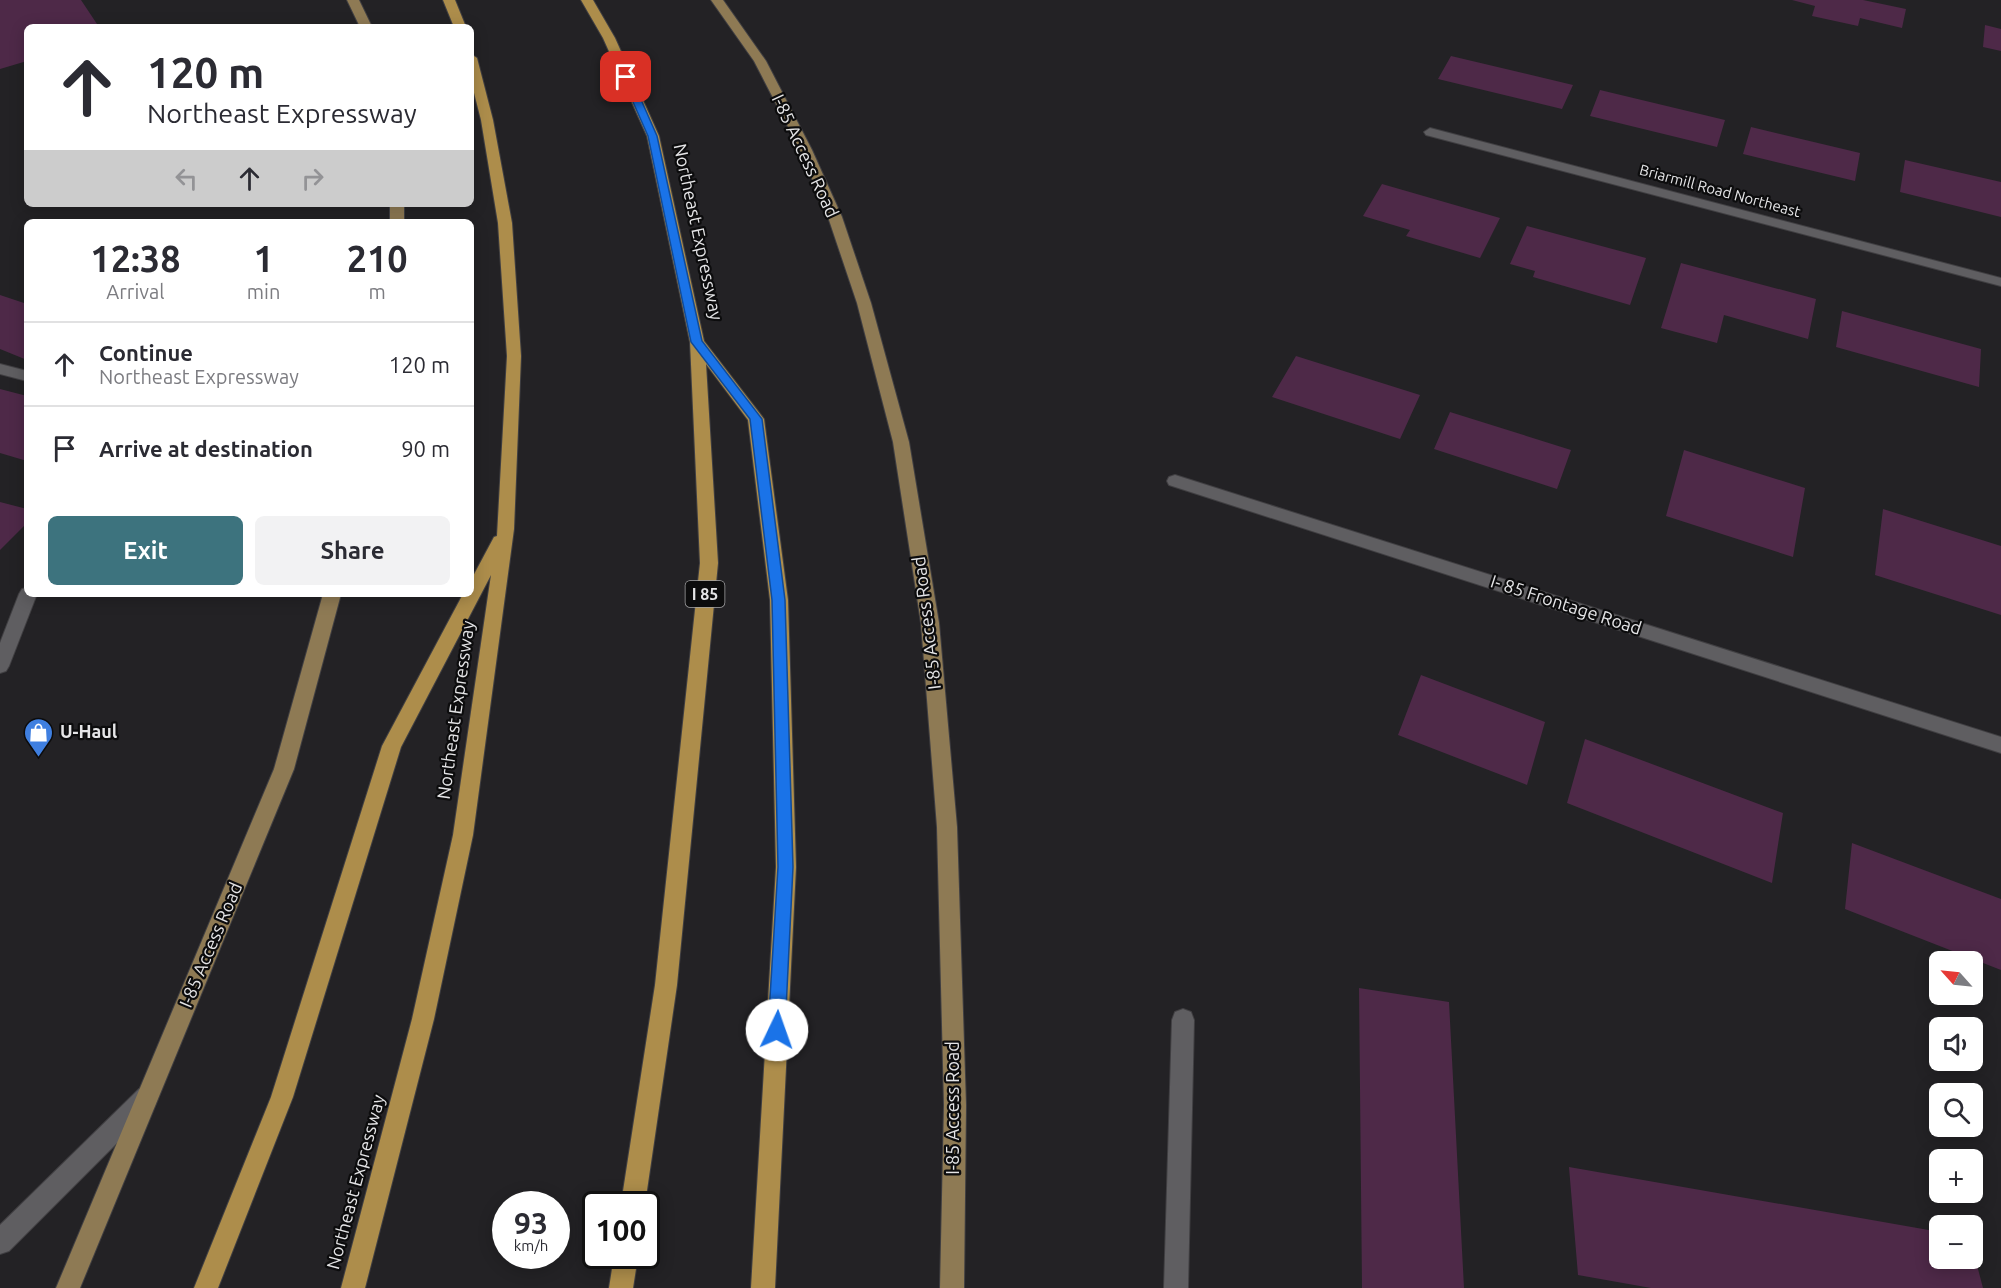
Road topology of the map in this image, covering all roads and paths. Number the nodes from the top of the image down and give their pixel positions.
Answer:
1 (353, 0) edge
2 (449, 0) edge
3 (587, 0) edge
4 (717, 0) edge
5 (365, 24) edge
6 (459, 24) edge
7 (474, 70) edge
8 (1430, 132) dead end
9 (2001, 282) edge
10 (697, 342) junction
11 (0, 369) edge
12 (24, 375) edge
13 (1175, 481) dead end
14 (506, 529) junction
15 (474, 590) edge
16 (27, 597) edge
17 (331, 597) edge
18 (470, 597) edge
19 (0, 666) edge
20 (2001, 745) edge
21 (1183, 1020) dead end
22 (148, 1095) junction
23 (635, 1191) edge
24 (0, 1242) edge
25 (624, 1269) edge
26 (68, 1288) edge
27 (206, 1288) edge
28 (354, 1288) edge
29 (621, 1288) edge
30 (763, 1288) edge
31 (952, 1288) edge
32 (1176, 1288) edge

1 - 5 main road
2 - 6 highway
3 - 10 highway, Northeast Expressway / I 85
4 - 31 main road, I-85 Access Road
7 - 14 highway, Northeast Expressway
8 - 9 street, Briarmill Road Northeast
10 - 23 highway, Northeast Expressway / I 85
10 - 30 highway
11 - 12 street
13 - 20 street, I- 85 Frontage Road
14 - 15 highway
14 - 28 highway, Northeast Expressway
16 - 19 street
17 - 22 main road, I-85 Access Road
18 - 27 highway
21 - 32 street
22 - 24 street
22 - 26 main road, I-85 Access Road
25 - 29 highway

